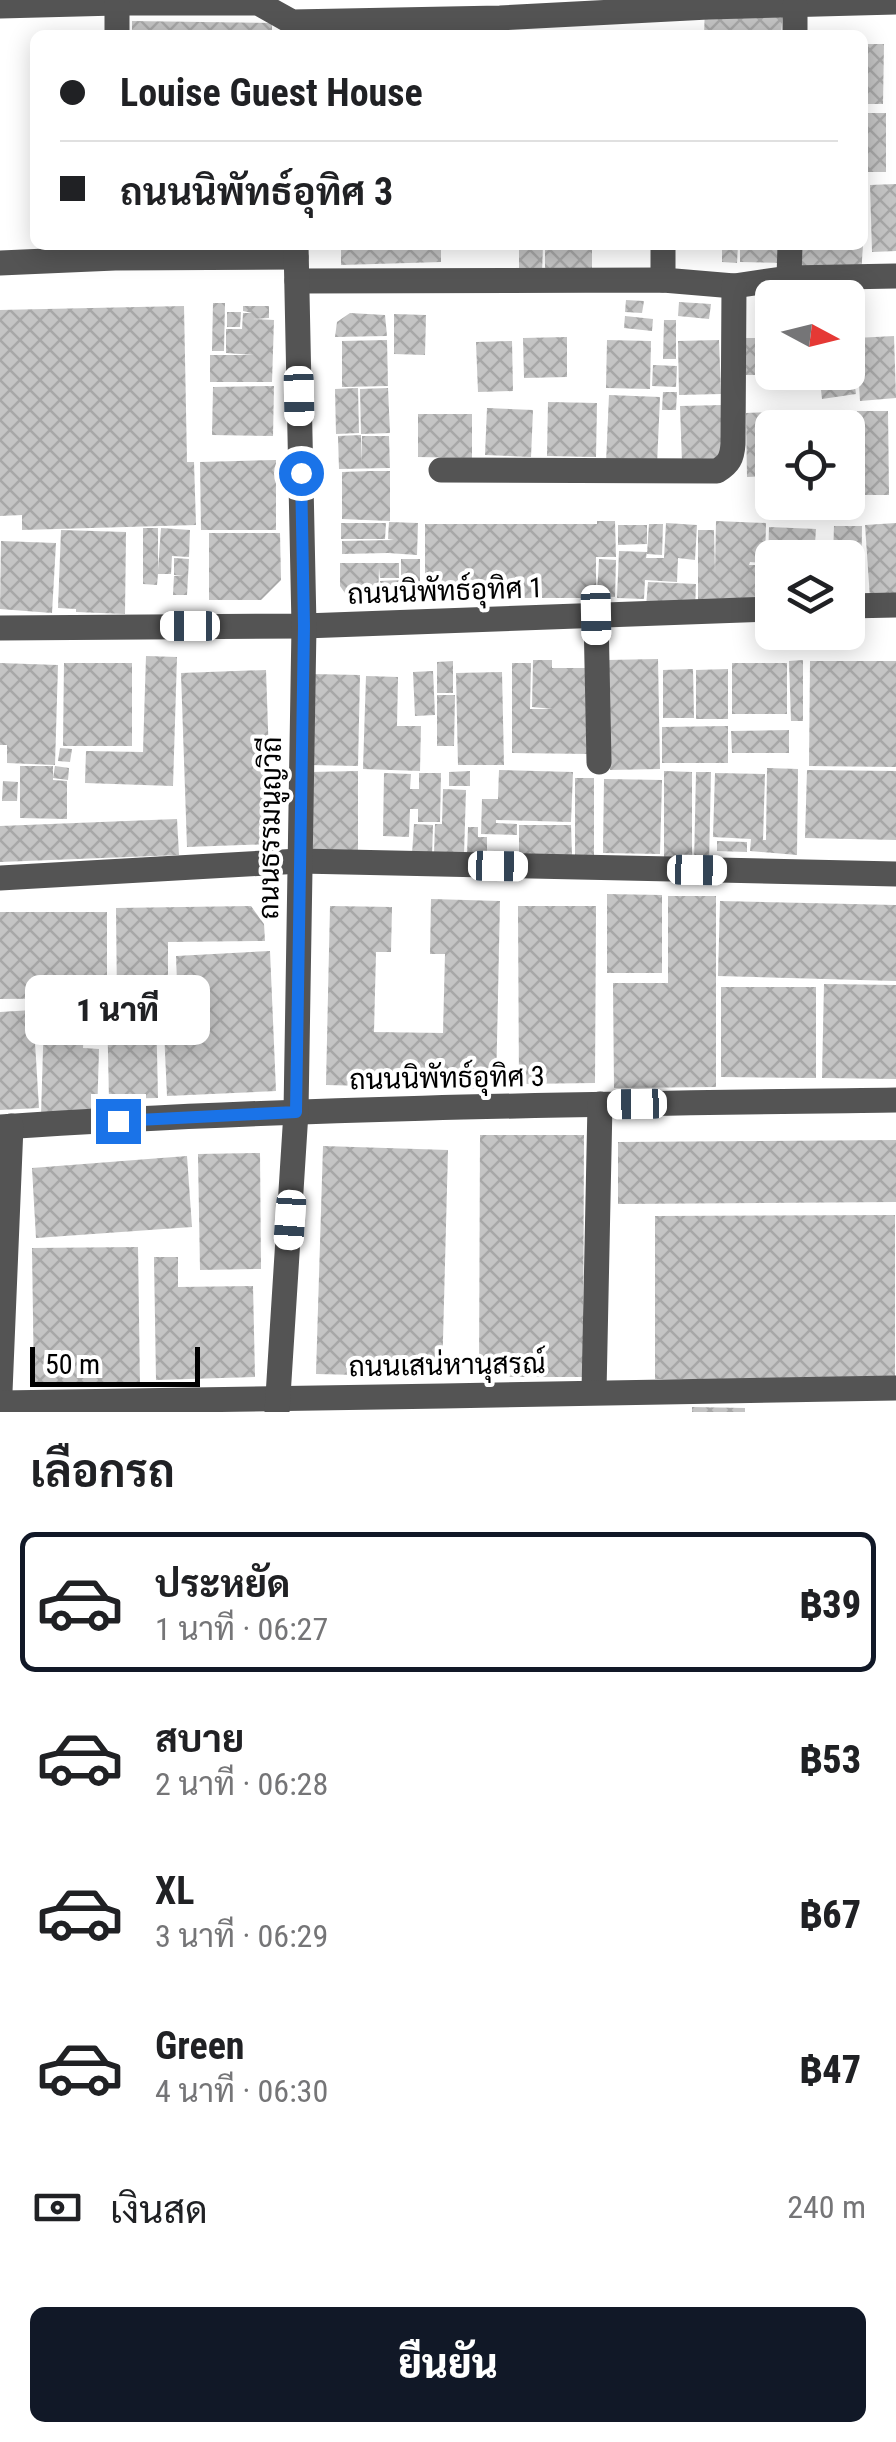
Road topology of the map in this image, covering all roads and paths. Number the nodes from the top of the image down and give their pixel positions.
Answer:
1 (896, 2) edge
2 (117, 3) junction
3 (18, 4) edge
4 (795, 5) junction
5 (499, 9) edge
6 (663, 22) edge
7 (292, 28) edge
8 (117, 30) edge
9 (794, 30) edge
10 (663, 250) edge
11 (790, 250) edge
12 (115, 252) edge
13 (296, 261) edge
14 (0, 262) edge
15 (896, 276) edge
16 (789, 278) junction
17 (663, 280) junction
18 (734, 286) junction
19 (441, 470) dead end
20 (896, 604) edge
21 (865, 605) edge
22 (755, 610) edge
23 (596, 615) junction
24 (304, 626) junction
25 (0, 628) edge
26 (599, 762) dead end
27 (300, 861) junction
28 (896, 874) edge
29 (0, 878) edge
30 (896, 1100) edge
31 (600, 1104) junction
32 (296, 1112) junction
33 (6, 1126) edge
34 (896, 1388) edge
35 (0, 1392) edge
36 (594, 1392) junction
37 (0, 1403) edge
38 (277, 1406) edge

1 - 4 street
2 - 3 street
2 - 7 street
2 - 8 street
4 - 6 street
4 - 9 street
5 - 6 street
5 - 7 street
10 - 17 street
11 - 16 street
12 - 13 street
12 - 14 street
13 - 17 street
13 - 24 street, ถนนธรรมนูญวิถี
15 - 16 street
16 - 18 street
17 - 18 street
18 - 19 street
20 - 21 street
22 - 23 street, ถนนนิพัทธ์อุทิศ 1
23 - 24 street, ถนนนิพัทธ์อุทิศ 1
23 - 26 street
24 - 25 street, ถนนนิพัทธ์อุทิศ 1
24 - 27 street, ถนนธรรมนูญวิถี
27 - 28 street
27 - 29 street
27 - 32 street, ถนนธรรมนูญวิถี
30 - 31 street, ถนนนิพัทธ์อุทิศ 3
31 - 32 street, ถนนนิพัทธ์อุทิศ 3
31 - 36 street
32 - 33 street, ถนนนิพัทธ์อุทิศ 3
32 - 38 street, ถนนธรรมนูญวิถี
33 - 35 street
34 - 36 street, ถนนเสน่หานุสรณ์
36 - 38 street, ถนนเสน่หานุสรณ์
37 - 38 street, ถนนเสน่หานุสรณ์

